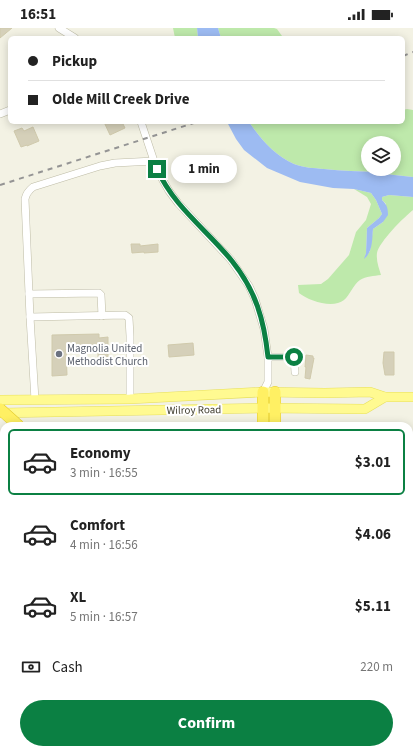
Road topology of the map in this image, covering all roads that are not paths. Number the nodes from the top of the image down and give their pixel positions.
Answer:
1 (59, 28) edge
2 (72, 36) edge
3 (142, 124) edge
4 (154, 161) junction
5 (29, 294) junction
6 (102, 316) junction
7 (30, 317) junction
8 (268, 357) junction
9 (295, 372) dead end
10 (266, 387) junction
11 (275, 392) junction
12 (385, 397) junction
13 (413, 397) edge
14 (130, 399) junction
15 (0, 400) edge
16 (35, 400) junction
17 (263, 408) junction
18 (275, 408) junction
19 (0, 409) edge
20 (0, 413) edge
21 (15, 422) edge
22 (264, 422) edge
23 (275, 422) edge

1 - 2 street
3 - 4 street
4 - 5 street
4 - 8 street
5 - 6 street
5 - 7 street
6 - 7 street
6 - 14 street
7 - 16 street
8 - 9 street
8 - 10 street
10 - 11 main road, Wilroy Road
10 - 14 main road, Wilroy Road
10 - 17 highway
11 - 12 main road, Wilroy Road
11 - 18 highway
12 - 13 main road, Wilroy Road
12 - 18 main road, Wilroy Road
14 - 16 main road, Wilroy Road
15 - 16 main road, Wilroy Road
17 - 18 main road, Wilroy Road
17 - 20 main road, Wilroy Road
17 - 22 highway
18 - 23 highway
19 - 21 highway, bridge

